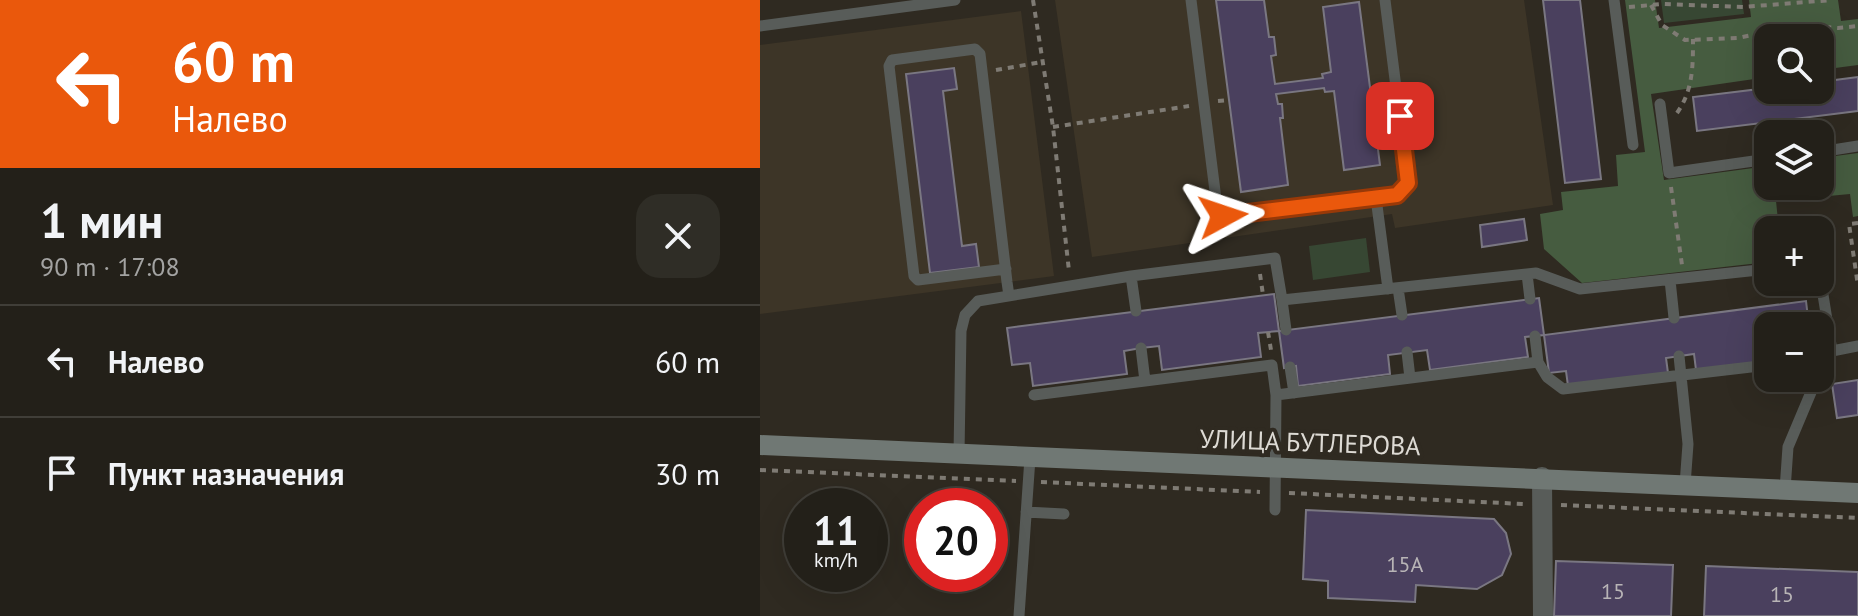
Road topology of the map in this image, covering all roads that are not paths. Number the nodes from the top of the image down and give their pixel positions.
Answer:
1 (955, 0) edge
2 (1191, 0) edge
3 (1385, 0) edge
4 (1614, 4) edge
5 (760, 26) edge
6 (1660, 104) dead end
7 (1633, 145) dead end
8 (1858, 146) edge
9 (1834, 150) edge
10 (1754, 161) edge
11 (1376, 198) junction
12 (1006, 269) junction
13 (1754, 270) edge
14 (1527, 274) junction
15 (1131, 276) junction
16 (1670, 280) junction
17 (1393, 288) junction
18 (1009, 296) junction
19 (1530, 299) dead end
20 (1282, 300) junction
21 (1136, 311) dead end
22 (1402, 315) dead end
23 (1674, 318) dead end
24 (1286, 330) dead end
25 (1535, 336) dead end
26 (1858, 346) edge
27 (1141, 348) dead end
28 (1407, 352) dead end
29 (1834, 354) edge
30 (1679, 356) dead end
31 (1538, 362) junction
32 (1290, 367) dead end
33 (1754, 367) edge
34 (1682, 376) junction
35 (1410, 378) junction
36 (1145, 381) junction
37 (1811, 392) edge
38 (1294, 393) junction
39 (1034, 395) dead end
40 (1276, 395) junction
41 (761, 447) edge
42 (959, 454) junction
43 (1030, 458) junction
44 (1277, 467) junction
45 (1542, 477) junction
46 (1685, 485) junction
47 (1785, 490) junction
48 (1858, 493) edge
49 (1275, 510) dead end
50 (1026, 512) junction
51 (1064, 514) dead end
52 (1019, 616) edge
53 (1543, 616) edge

1 - 5 lane
2 - 11 lane
3 - 11 lane
4 - 7 lane
6 - 10 lane
8 - 9 lane
11 - 17 lane
12 - 12 lane
12 - 18 lane
13 - 16 lane
14 - 16 lane
14 - 17 lane
14 - 19 lane
15 - 18 lane
15 - 20 lane
15 - 21 lane
16 - 23 lane
17 - 20 lane
17 - 22 lane
18 - 42 lane
20 - 24 lane
25 - 31 lane
26 - 29 lane
27 - 36 lane
28 - 35 lane
30 - 34 lane
31 - 34 lane
31 - 35 lane
32 - 38 lane
33 - 34 lane
34 - 46 lane
35 - 38 lane
36 - 39 lane
36 - 40 lane
37 - 47 lane
38 - 40 lane
40 - 44 lane
41 - 42 street, УЛИЦА БУТЛЕРОВА
42 - 43 street, УЛИЦА БУТЛЕРОВА
43 - 44 street, УЛИЦА БУТЛЕРОВА
43 - 50 lane
44 - 45 street, УЛИЦА БУТЛЕРОВА
44 - 49 lane
45 - 46 street, УЛИЦА БУТЛЕРОВА
45 - 53 street
46 - 47 street, УЛИЦА БУТЛЕРОВА
47 - 48 street, УЛИЦА БУТЛЕРОВА
50 - 51 lane
50 - 52 lane

